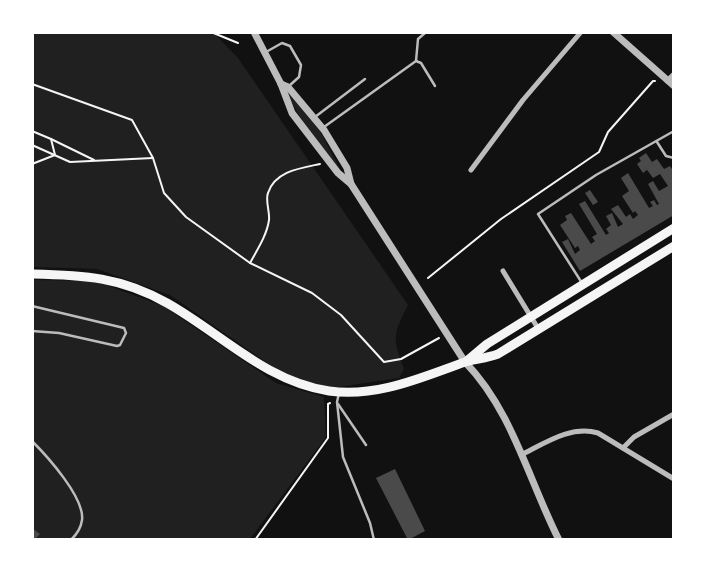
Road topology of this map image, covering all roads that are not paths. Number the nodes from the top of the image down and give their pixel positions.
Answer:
1 (254, 32) edge
2 (581, 32) edge
3 (613, 32) edge
4 (425, 33) edge
5 (264, 52) junction
6 (416, 61) junction
7 (674, 74) edge
8 (365, 79) dead end
9 (670, 83) edge
10 (284, 86) junction
11 (436, 86) dead end
12 (315, 117) junction
13 (323, 128) junction
14 (674, 131) edge
15 (657, 142) junction
16 (674, 158) edge
17 (471, 170) dead end
18 (352, 184) junction
19 (674, 228) edge
20 (674, 246) edge
21 (503, 271) dead end
22 (32, 274) edge
23 (582, 283) junction
24 (32, 306) edge
25 (530, 316) junction
26 (539, 330) junction
27 (32, 331) edge
28 (466, 362) junction
29 (339, 392) junction
30 (337, 402) junction
31 (674, 414) edge
32 (32, 441) edge
33 (366, 444) dead end
34 (623, 448) junction
35 (521, 455) junction
36 (674, 479) edge
37 (71, 540) edge
38 (374, 540) edge
39 (559, 540) edge

1 - 5 street
2 - 17 street
3 - 9 street
4 - 6 lane
5 - 10 street
5 - 10 lane
6 - 11 lane
6 - 13 lane
7 - 9 street
8 - 12 lane
10 - 12 street
10 - 18 street
12 - 13 street
13 - 18 street
14 - 15 lane
15 - 16 lane
15 - 23 lane
18 - 28 street
19 - 23 highway
20 - 26 highway
21 - 25 street
22 - 29 highway
23 - 25 highway
24 - 27 lane
25 - 26 street
25 - 28 highway
26 - 28 highway
28 - 29 highway
28 - 35 street
29 - 30 lane
30 - 33 lane
30 - 38 lane
31 - 34 street
32 - 37 lane
34 - 35 street
34 - 36 street
35 - 39 street

